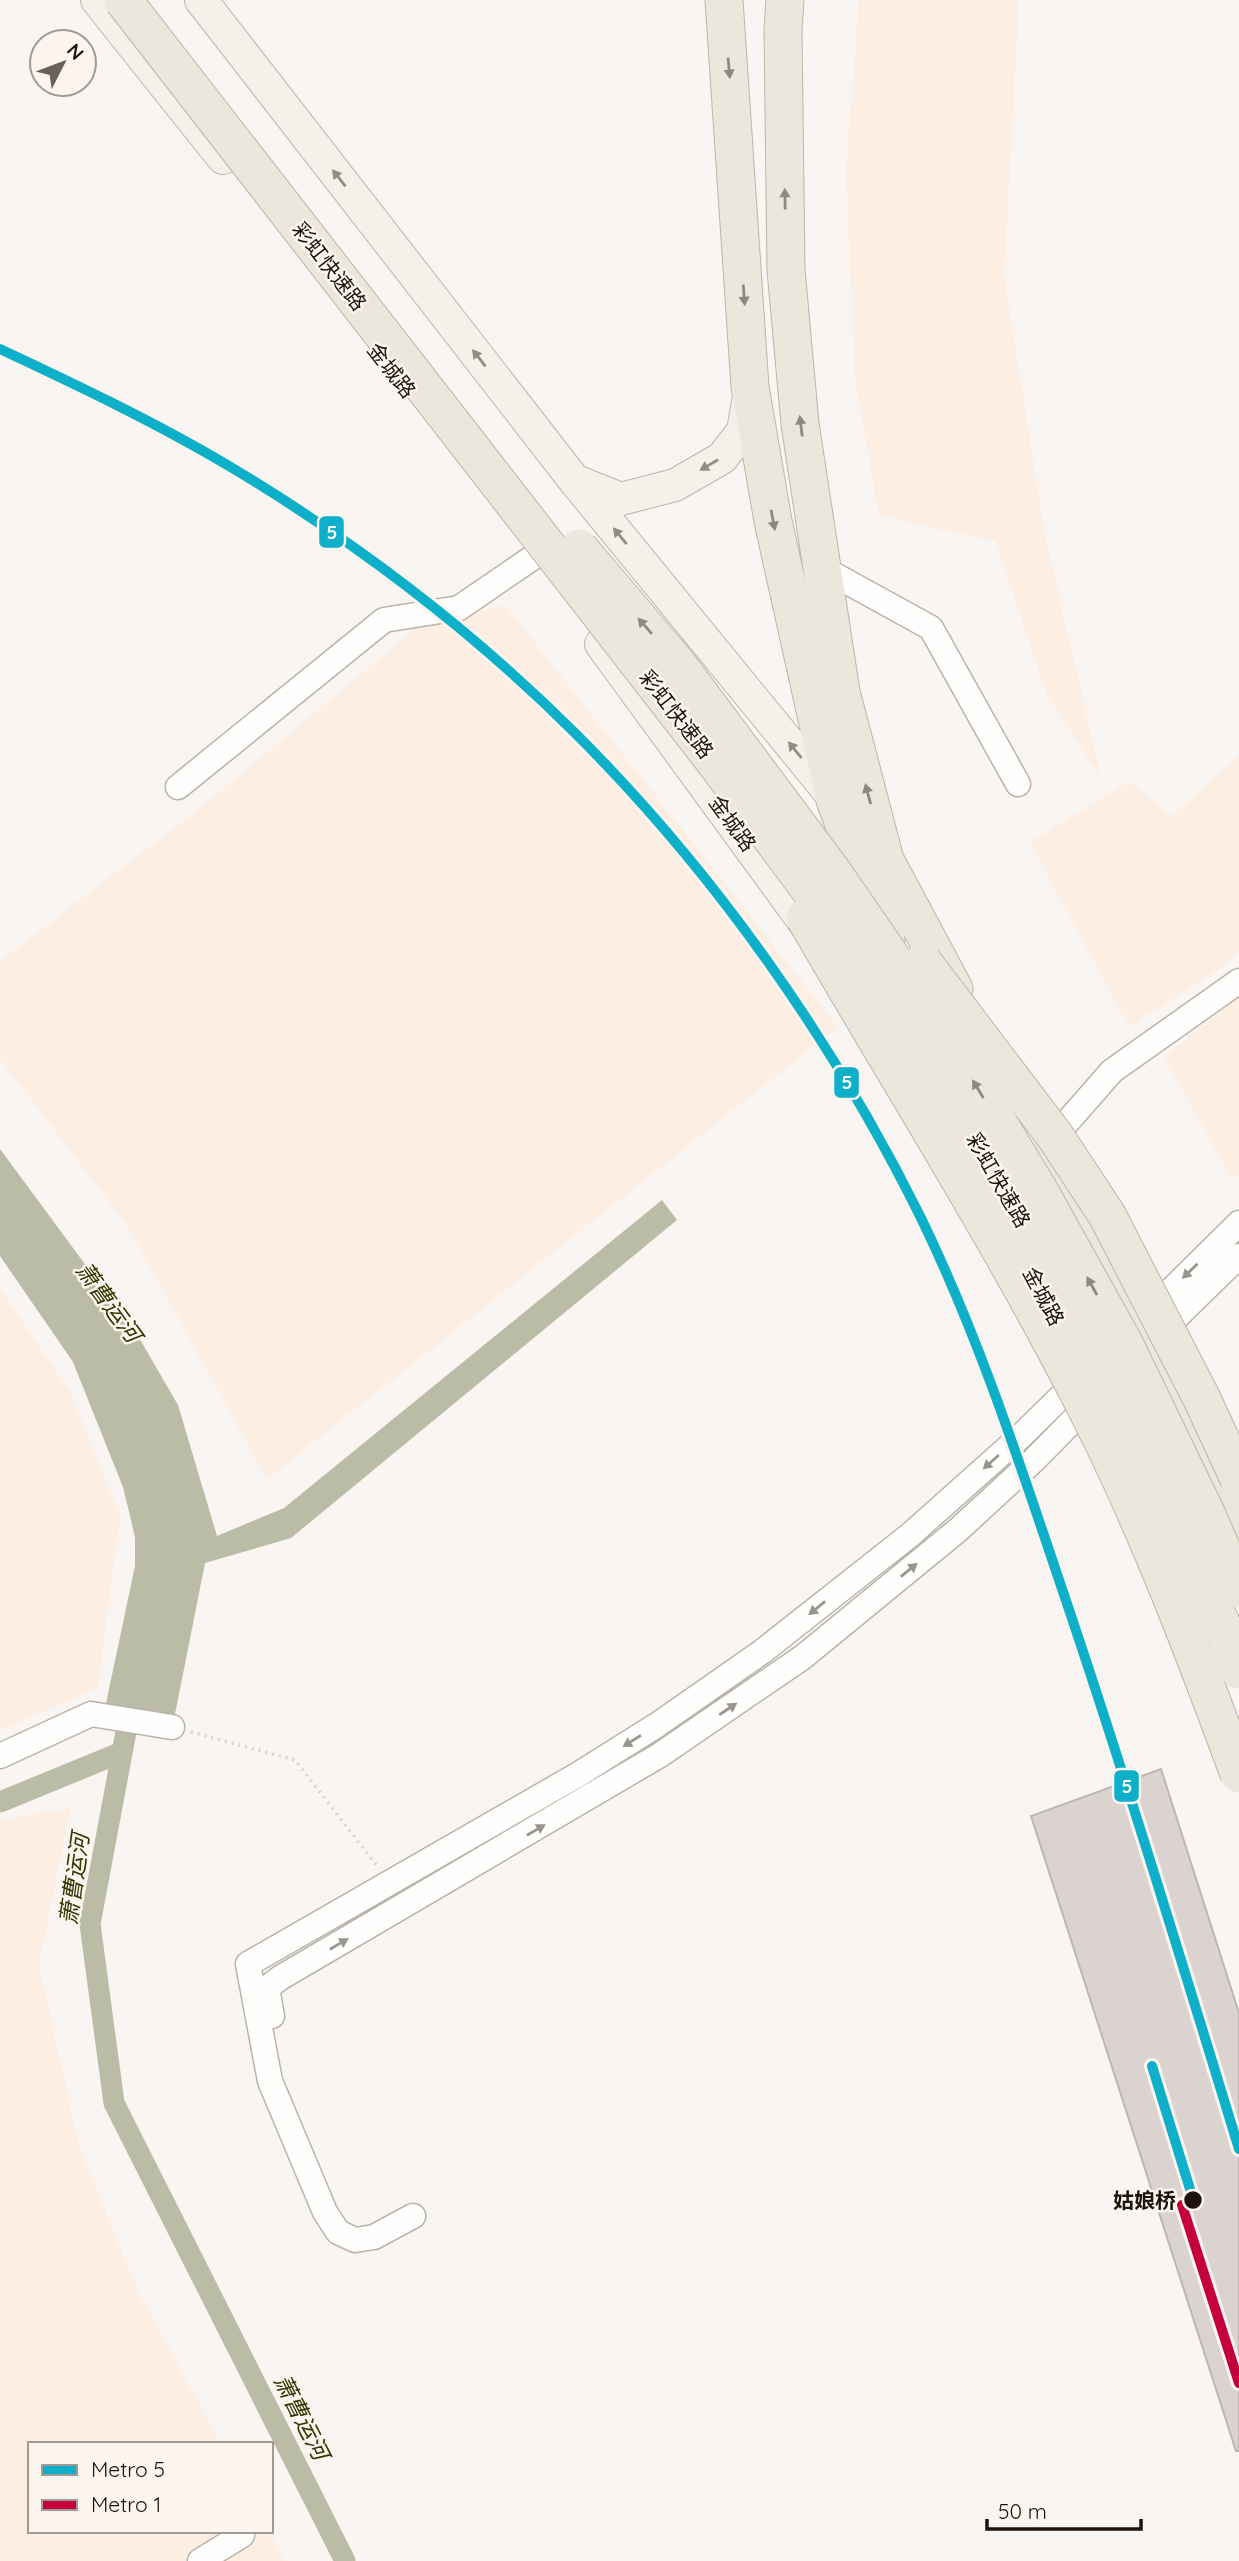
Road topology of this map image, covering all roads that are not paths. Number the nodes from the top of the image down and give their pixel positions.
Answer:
1 (97, 0) edge
2 (123, 0) edge
3 (153, 0) edge
4 (201, 0) edge
5 (724, 0) edge
6 (785, 0) edge
7 (750, 387) junction
8 (574, 480) junction
9 (535, 556) junction
10 (822, 568) junction
11 (679, 666) junction
12 (715, 762) junction
13 (1018, 784) dead end
14 (178, 787) dead end
15 (835, 800) junction
16 (885, 860) junction
17 (1239, 981) edge
18 (955, 1130) junction
19 (1055, 1136) junction
20 (1239, 1223) edge
21 (1239, 1256) edge
22 (1147, 1329) junction
23 (1091, 1385) junction
24 (1239, 1479) edge
25 (1239, 1543) edge
26 (1239, 1590) edge
27 (1239, 1670) edge
28 (172, 1727) road end
29 (1239, 1727) edge
30 (0, 1756) edge
31 (1239, 1774) edge
32 (242, 2535) dead end
33 (200, 2561) edge

1 - 9 main road, 金城路
2 - 12 highway, 彩虹快速路, bridge
11 -> 3 highway, 彩虹快速路, bridge
8 -> 4 main road
5 -> 7 highway
10 -> 6 highway
7 -> 8 main road
7 -> 15 highway
15 -> 8 main road
9 - 14 street
9 - 18 main road, 金城路
10 - 13 street
16 -> 10 highway
11 - 19 highway, bridge
26 -> 11 highway, 彩虹快速路, bridge
12 - 27 highway, 彩虹快速路, bridge
12 - 31 highway, bridge
15 - 16 main road
15 - 18 highway
16 - 22 highway
17 - 19 street
18 - 23 highway, 金城路
19 - 24 highway, bridge
20 -> 22 street
21 - 22 street
22 - 23 street
22 - 25 highway
23 -> 23 street
23 - 29 highway, 金城路
28 - 30 street
32 - 33 street

